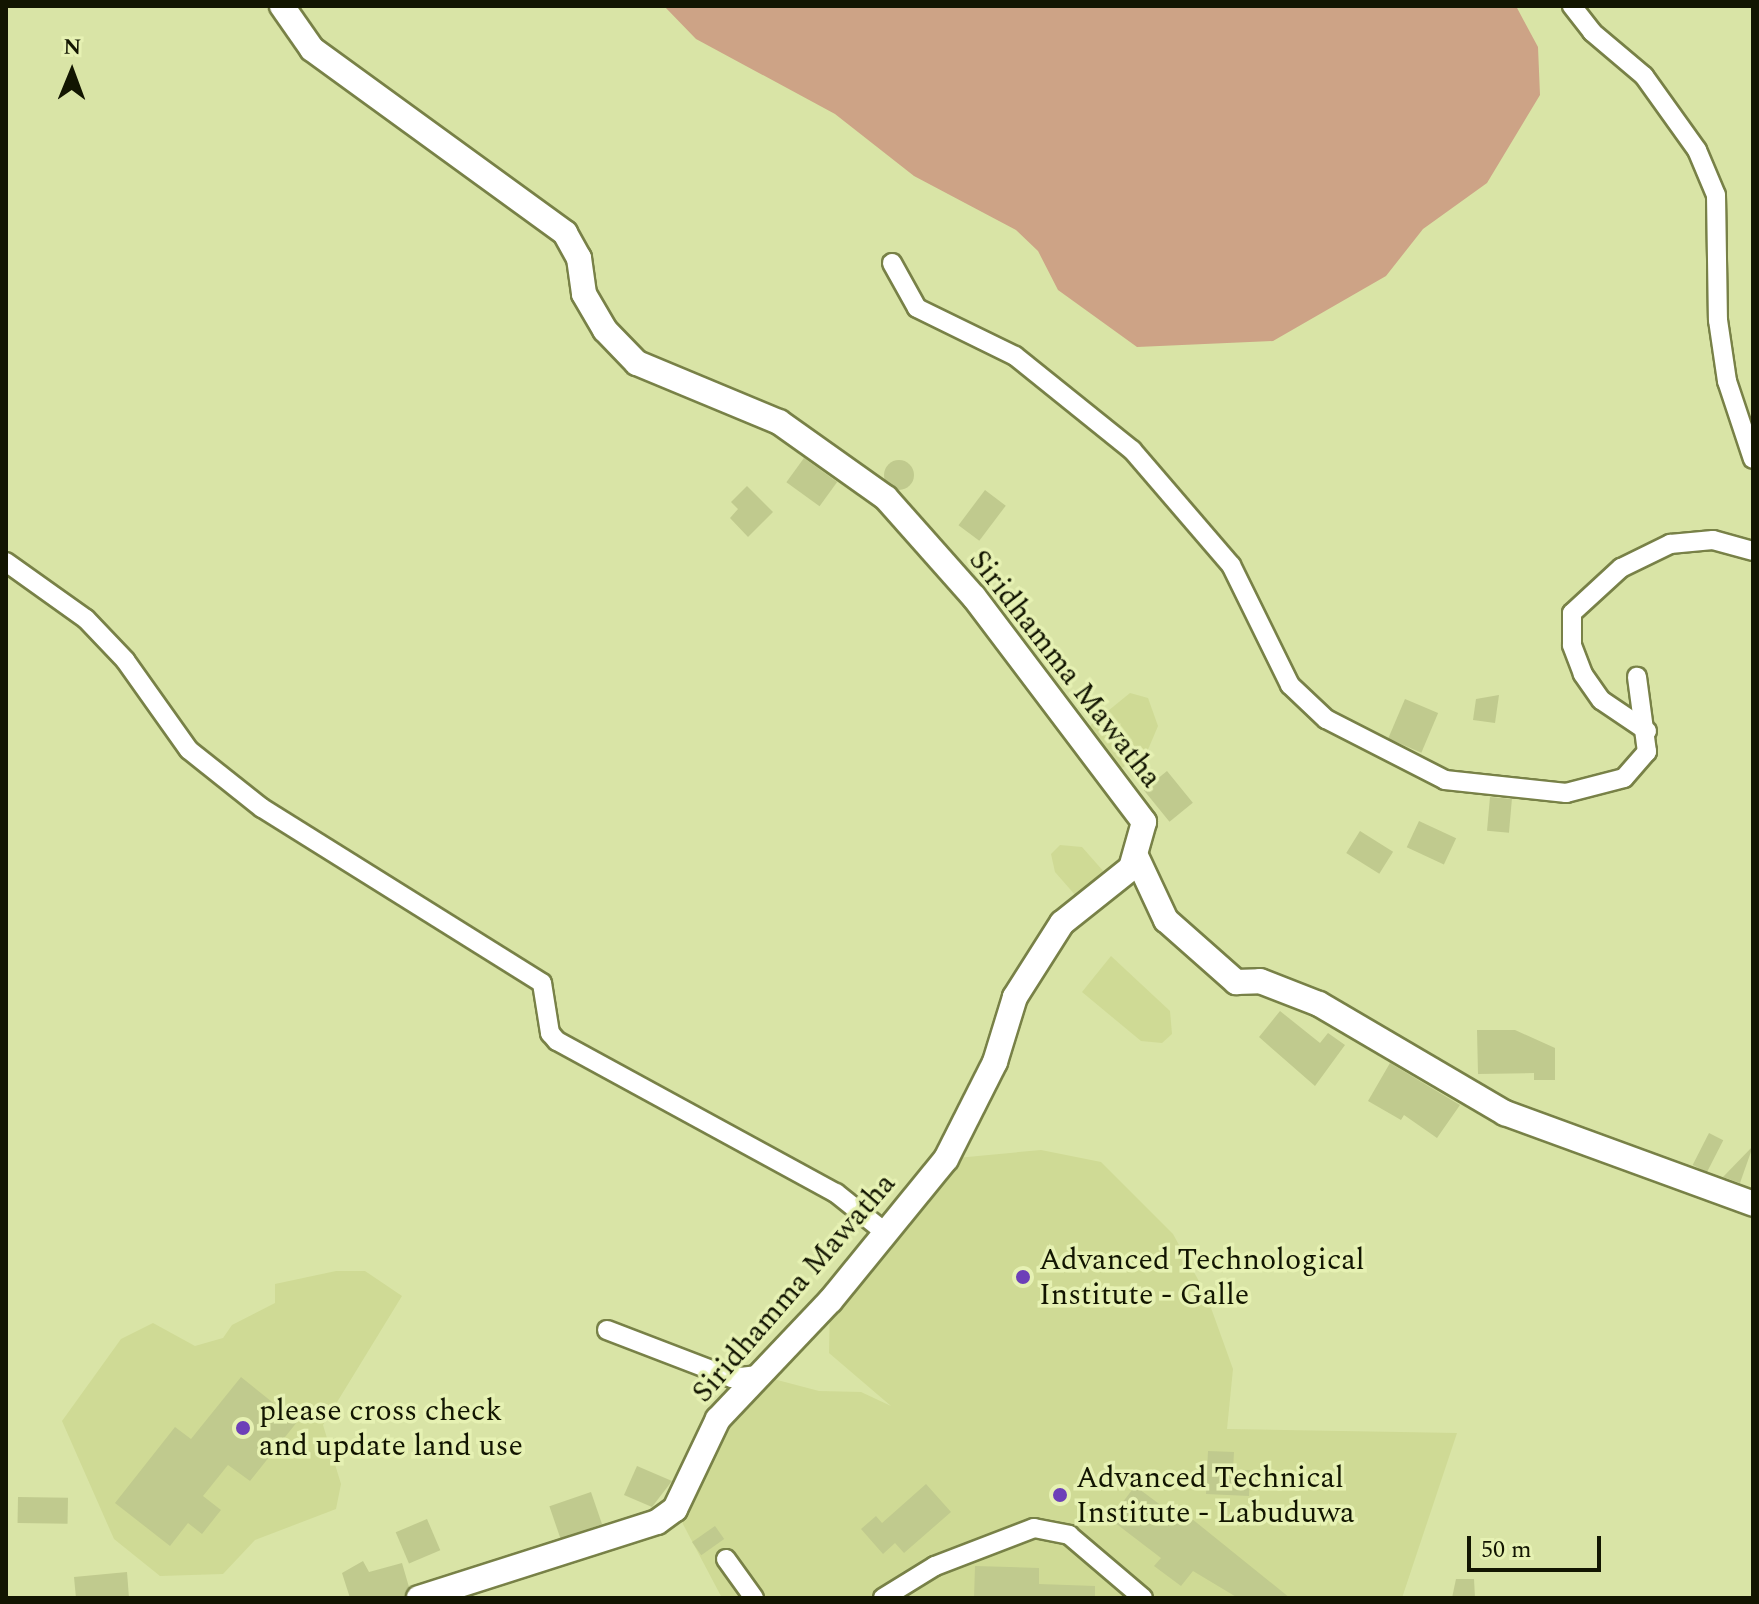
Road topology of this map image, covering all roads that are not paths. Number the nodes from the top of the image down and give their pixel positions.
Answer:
1 (282, 6) edge
2 (1572, 6) edge
3 (892, 263) dead end
4 (1753, 459) edge
5 (1753, 551) edge
6 (6, 562) edge
7 (1637, 677) dead end
8 (1647, 731) junction
9 (1136, 856) junction
10 (1753, 1204) edge
11 (886, 1233) junction
12 (607, 1330) dead end
13 (758, 1375) junction
14 (726, 1559) dead end
15 (419, 1598) edge
16 (754, 1598) edge
17 (883, 1598) edge
18 (1143, 1598) edge

1 - 9 street, Siridhamma Mawatha
2 - 4 street
3 - 8 street
5 - 8 street
6 - 11 street
7 - 8 street
9 - 10 street
9 - 11 street, Siridhamma Mawatha
11 - 13 street, Siridhamma Mawatha
12 - 13 street
13 - 15 street, Siridhamma Mawatha
14 - 16 street
17 - 18 street

